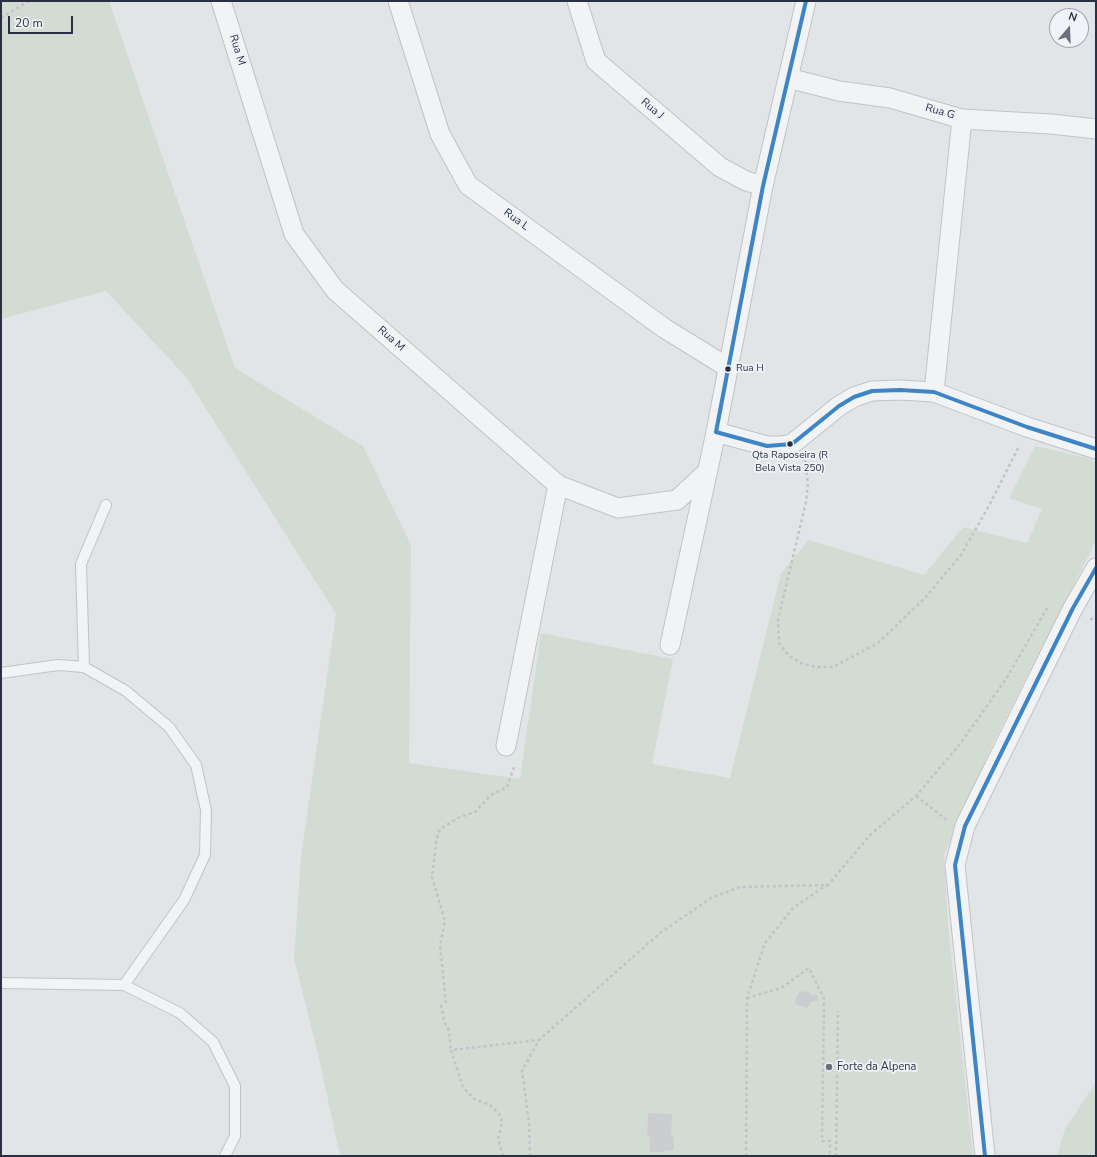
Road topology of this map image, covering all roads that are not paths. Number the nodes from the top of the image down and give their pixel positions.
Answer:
1 (221, 1) edge
2 (398, 1) edge
3 (577, 1) edge
4 (806, 1) edge
5 (788, 78) junction
6 (962, 119) junction
7 (1096, 129) edge
8 (763, 186) junction
9 (727, 367) junction
10 (934, 392) junction
11 (716, 432) junction
12 (1096, 449) edge
13 (707, 472) junction
14 (558, 485) junction
15 (106, 505) dead end
16 (1096, 568) edge
17 (670, 646) dead end
18 (84, 667) junction
19 (1, 673) edge
20 (511, 753) road end
21 (1, 983) edge
22 (124, 985) junction
23 (225, 1156) edge
24 (985, 1156) edge

1 - 14 street, Rua M
2 - 9 street, Rua L
3 - 8 street, Rua J
4 - 5 street
5 - 6 street, Rua G
5 - 8 street
6 - 7 street, Rua G
6 - 10 street
8 - 9 street
9 - 11 street
10 - 11 street
10 - 12 street
11 - 13 street
13 - 14 street, Rua M
13 - 17 street
14 - 20 street
15 - 18 lane
16 - 24 street
18 - 19 lane
18 - 22 lane
21 - 22 lane
22 - 23 lane

